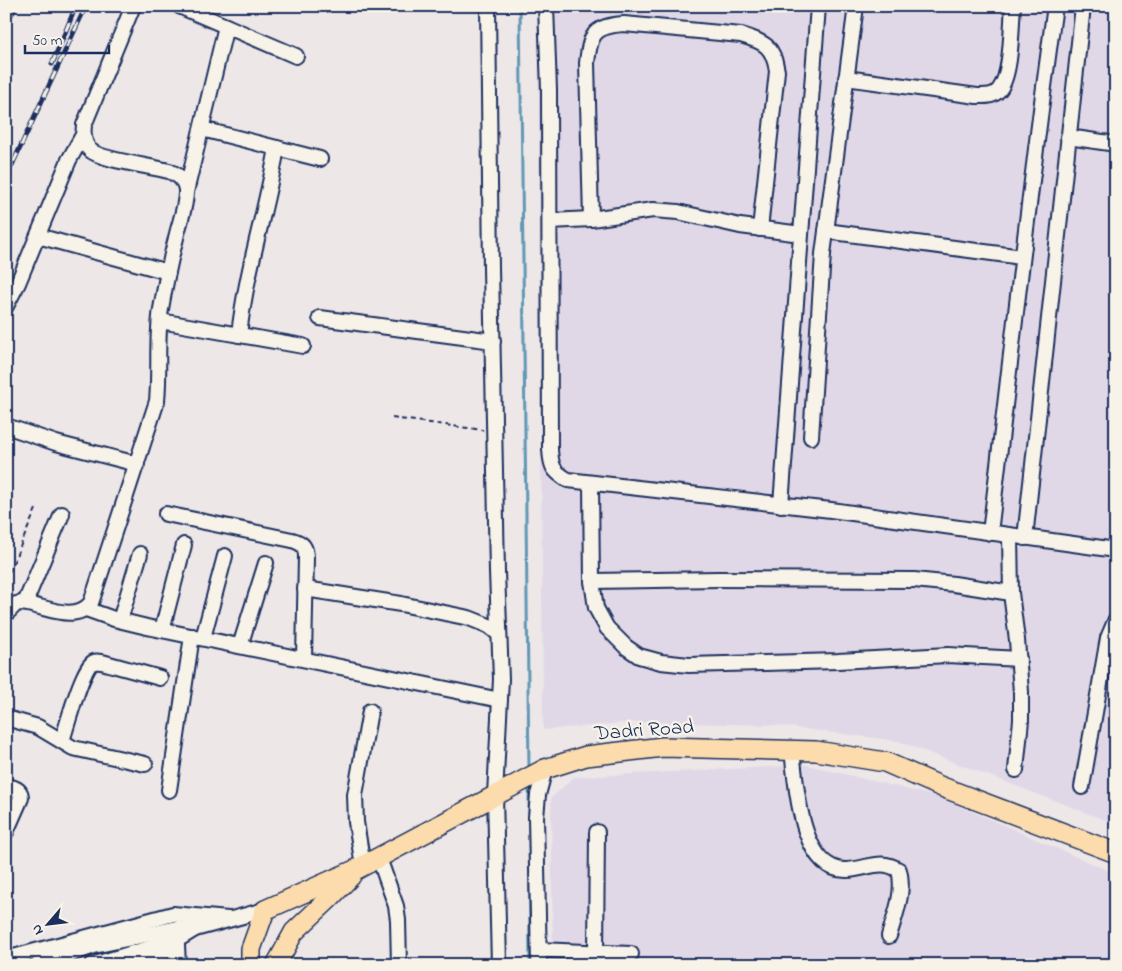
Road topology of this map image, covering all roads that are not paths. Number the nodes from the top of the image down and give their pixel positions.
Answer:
1 (133, 6) edge
2 (179, 6) edge
3 (488, 6) edge
4 (546, 6) edge
5 (818, 6) edge
6 (856, 6) edge
7 (1013, 6) edge
8 (1054, 6) edge
9 (1083, 6) edge
10 (226, 26) junction
11 (296, 56) dead end
12 (846, 78) junction
13 (202, 129) junction
14 (83, 135) junction
15 (1068, 137) junction
16 (1116, 144) edge
17 (277, 148) junction
18 (320, 159) dead end
19 (186, 192) junction
20 (591, 219) junction
21 (550, 221) junction
22 (760, 229) junction
23 (826, 231) junction
24 (801, 234) junction
25 (38, 236) junction
26 (1022, 257) junction
27 (168, 272) junction
28 (6, 306) edge
29 (320, 318) dead end
30 (160, 321) junction
31 (239, 335) junction
32 (493, 342) junction
33 (303, 346) dead end
34 (6, 426) edge
35 (811, 437) dead end
36 (137, 464) junction
37 (591, 483) junction
38 (781, 505) junction
39 (62, 514) dead end
40 (166, 514) dead end
41 (990, 533) junction
42 (1010, 536) junction
43 (1025, 538) junction
44 (184, 545) dead end
45 (1116, 550) edge
46 (140, 554) dead end
47 (225, 556) dead end
48 (266, 563) dead end
49 (592, 580) junction
50 (306, 589) junction
51 (1011, 593) junction
52 (25, 603) junction
53 (86, 609) junction
54 (6, 614) edge
55 (1116, 619) edge
56 (120, 620) junction
57 (162, 630) junction
58 (499, 634) junction
59 (198, 637) junction
60 (240, 646) junction
61 (304, 659) junction
62 (1019, 659) junction
63 (160, 678) dead end
64 (500, 700) junction
65 (370, 711) dead end
66 (6, 718) edge
67 (62, 742) junction
68 (792, 750) junction
69 (145, 764) dead end
70 (1016, 770) dead end
71 (538, 773) junction
72 (6, 786) edge
73 (1082, 787) dead end
74 (169, 790) dead end
75 (498, 794) junction
76 (6, 832) edge
77 (597, 832) dead end
78 (1116, 854) edge
79 (366, 864) junction
80 (265, 910) junction
81 (228, 919) junction
82 (210, 924) junction
83 (195, 929) junction
84 (889, 936) dead end
85 (177, 945) junction
86 (539, 950) junction
87 (596, 953) junction
88 (631, 954) dead end
89 (6, 959) edge
90 (38, 965) edge
91 (92, 965) edge
92 (129, 965) edge
93 (178, 965) edge
94 (251, 965) edge
95 (276, 965) edge
96 (399, 965) edge
97 (499, 965) edge
98 (539, 965) edge

1 - 14 street
2 - 10 street
3 - 32 street
4 - 21 street
5 - 24 street
6 - 12 street
7 - 12 street
8 - 26 street
9 - 15 street
10 - 11 street
10 - 13 street
12 - 23 street
13 - 17 street
13 - 19 street
14 - 19 street
14 - 25 street
15 - 16 street
15 - 43 street
17 - 18 street
17 - 31 street
19 - 27 street
20 - 21 street
20 - 22 street
20 - 22 street
21 - 37 street
22 - 24 street
23 - 26 street
23 - 35 street
24 - 38 street
25 - 27 street
25 - 28 street
26 - 41 street
27 - 30 street
29 - 32 street
30 - 31 street
30 - 36 street
31 - 33 street
32 - 58 street
34 - 36 street
36 - 53 street
37 - 38 street
37 - 49 street
38 - 41 street
39 - 52 street
40 - 50 street
41 - 42 street
42 - 43 street
42 - 51 street
43 - 45 street
44 - 57 street
46 - 56 street
47 - 59 street
48 - 60 street
49 - 51 street
49 - 62 street
50 - 58 street
50 - 61 street
51 - 62 street
52 - 53 street
52 - 54 street
53 - 56 street
55 - 73 street
56 - 57 street
57 - 59 street
58 - 64 street
59 - 60 street
59 - 74 street
60 - 61 street
61 - 64 street
62 - 70 street
63 - 67 street
64 - 75 street
65 - 79 street
66 - 67 street
67 - 69 street
68 - 71 main road, Dadri Road
68 - 78 main road, Dadri Road
68 - 84 street
71 - 75 main road, Dadri Road
71 - 86 street
72 - 76 street
75 - 79 main road, Dadri Road
75 - 97 street
77 - 87 street
79 - 80 main road, Dadri Road
79 - 95 main road
79 - 96 street
80 - 81 street, Dadri Road
80 - 94 main road
81 - 82 street, Dadri Road
81 - 89 street
82 - 83 street, Dadri Road
82 - 85 street
83 - 90 street, Dadri Road
83 - 91 street, Dadri Road
85 - 92 street
85 - 93 street
86 - 87 street
86 - 98 street
87 - 88 street

